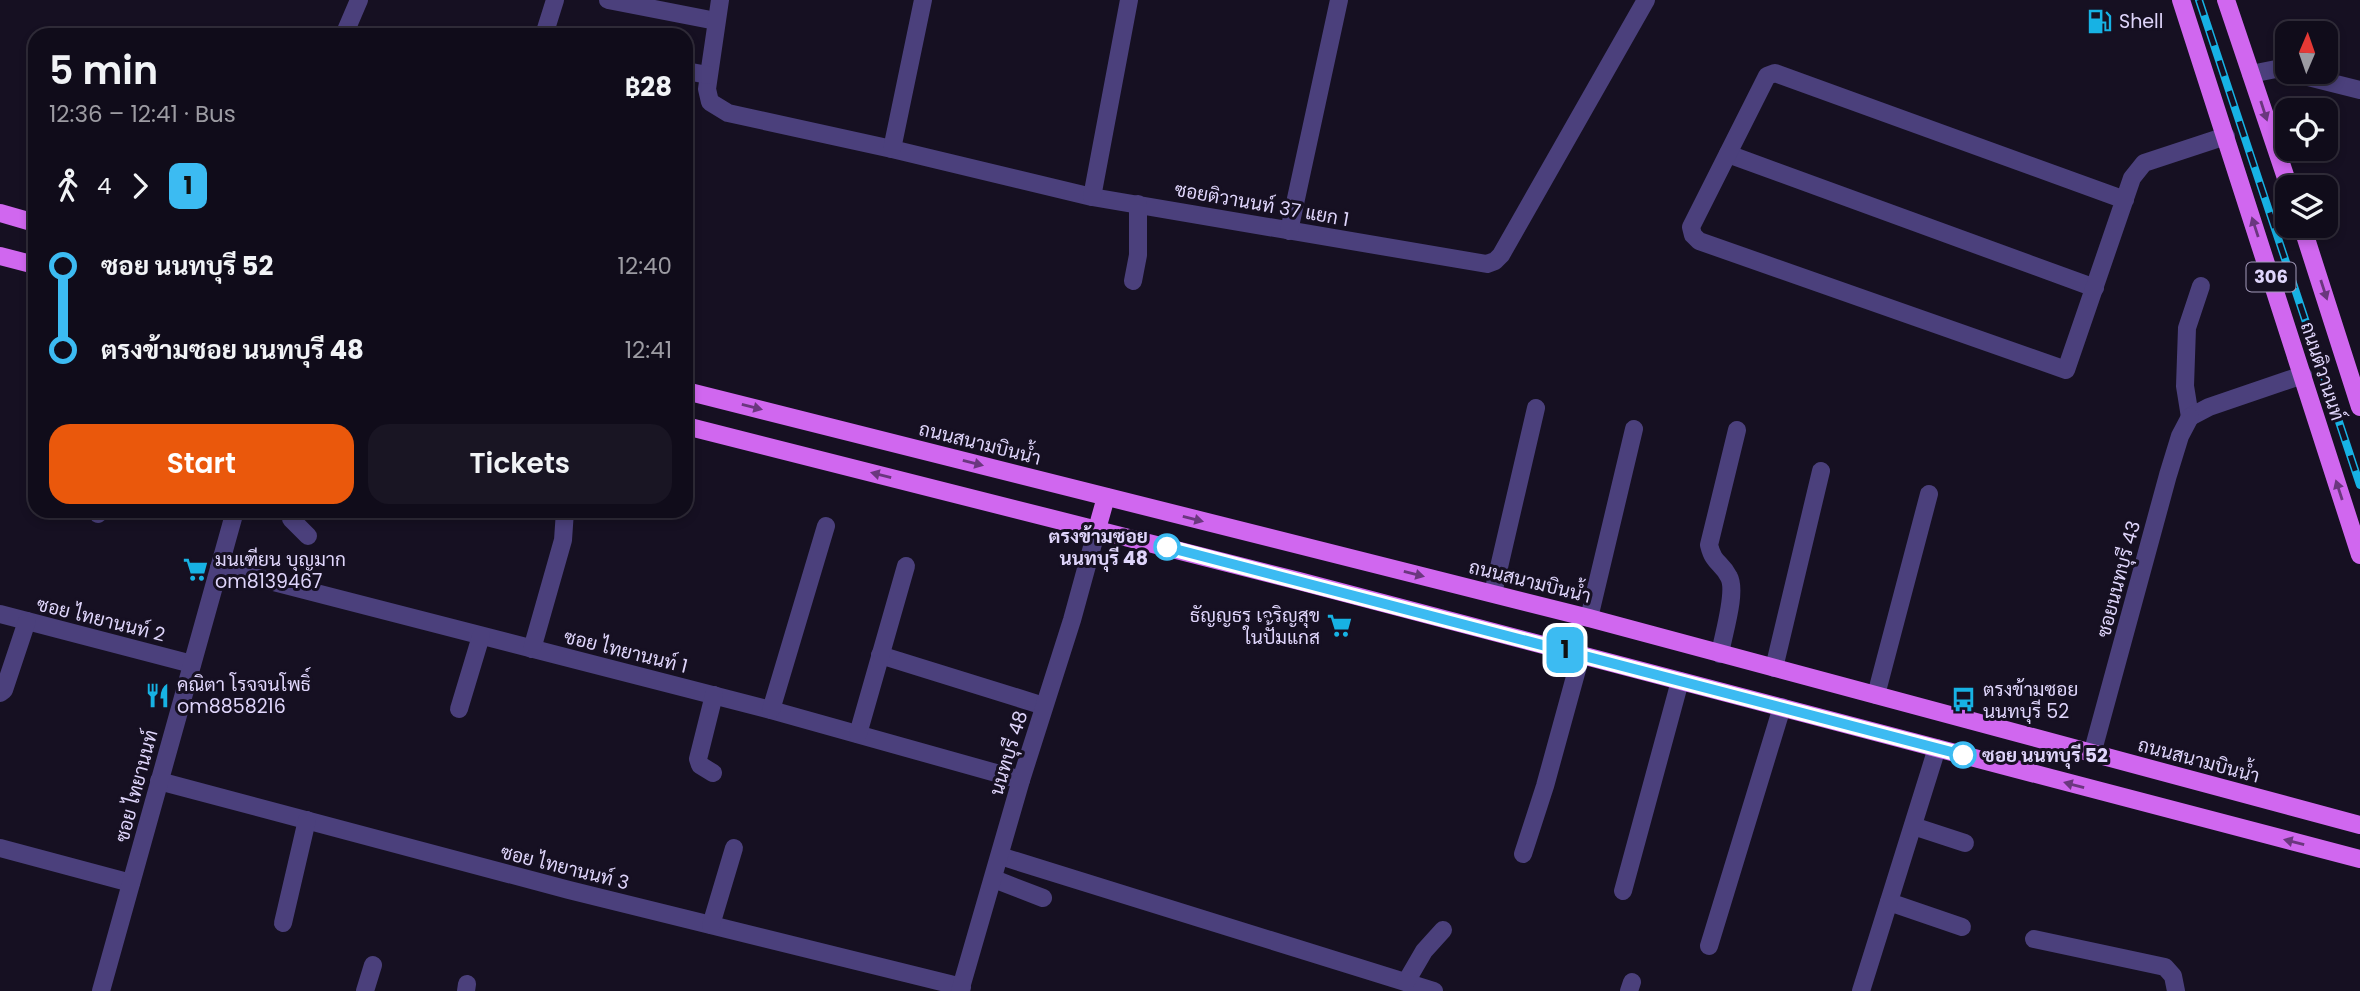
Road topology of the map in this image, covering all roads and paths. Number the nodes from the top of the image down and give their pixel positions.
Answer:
1 (359, 0) edge
2 (555, 0) edge
3 (608, 0) edge
4 (720, 0) edge
5 (923, 0) edge
6 (1129, 0) edge
7 (1339, 0) edge
8 (1646, 0) edge
9 (2181, 0) edge
10 (2227, 0) edge
11 (716, 21) junction
12 (347, 28) edge
13 (546, 28) edge
14 (2275, 69) edge
15 (693, 72) edge
16 (2251, 74) junction
17 (708, 75) junction
18 (2336, 84) edge
19 (2360, 90) edge
20 (2226, 136) junction
21 (892, 149) junction
22 (1728, 154) junction
23 (2285, 175) edge
24 (1092, 197) junction
25 (2125, 200) junction
26 (1138, 204) junction
27 (0, 213) edge
28 (28, 221) edge
29 (1289, 231) junction
30 (2306, 238) edge
31 (0, 256) edge
32 (28, 263) edge
33 (1133, 281) dead end
34 (2201, 286) dead end
35 (2095, 288) junction
36 (2303, 375) junction
37 (693, 393) edge
38 (2360, 407) edge
39 (1536, 408) dead end
40 (2190, 417) junction
41 (693, 428) edge
42 (1634, 429) dead end
43 (1737, 430) dead end
44 (1821, 471) dead end
45 (1929, 494) dead end
46 (1106, 497) junction
47 (233, 518) edge
48 (291, 518) edge
49 (565, 518) edge
50 (827, 526) dead end
51 (1097, 528) junction
52 (308, 536) dead end
53 (2360, 555) edge
54 (905, 566) dead end
55 (219, 568) junction
56 (1493, 593) junction
57 (0, 614) edge
58 (1589, 618) junction
59 (27, 621) junction
60 (481, 636) junction
61 (532, 649) junction
62 (1581, 654) junction
63 (1720, 654) junction
64 (880, 655) junction
65 (192, 664) junction
66 (1774, 668) junction
67 (1679, 681) junction
68 (0, 693) edge
69 (714, 695) junction
70 (1876, 695) junction
71 (1044, 706) junction
72 (1782, 708) junction
73 (459, 709) dead end
74 (771, 710) junction
75 (858, 734) junction
76 (1937, 748) junction
77 (2092, 754) junction
78 (713, 773) dead end
79 (1021, 780) junction
80 (159, 781) junction
81 (307, 820) junction
82 (2360, 825) edge
83 (1913, 826) junction
84 (1965, 843) dead end
85 (0, 848) edge
86 (734, 848) dead end
87 (1523, 854) dead end
88 (1000, 856) junction
89 (2360, 859) edge
90 (993, 879) junction
91 (131, 883) junction
92 (1623, 891) dead end
93 (1043, 898) dead end
94 (1889, 902) junction
95 (283, 923) dead end
96 (711, 925) junction
97 (1962, 927) dead end
98 (1443, 930) dead end
99 (2035, 939) dead end
100 (1709, 946) dead end
101 (373, 965) dead end
102 (1410, 986) edge
103 (961, 989) edge
104 (101, 991) edge
105 (365, 991) edge
106 (1434, 991) edge
107 (1861, 991) edge
108 (2176, 991) edge

1 - 12 street
2 - 13 street
3 - 11 street
4 - 11 street
5 - 21 street
6 - 24 street
7 - 29 street
8 - 29 street, ซอยติวานนท์ 37 แยก 1
9 - 20 main road, ถนนติวานนท์ / 306
10 - 16 main road
11 - 17 street
14 - 16 street
15 - 17 street
16 -> 23 main road
17 - 21 street, ซอยติวานนท์ 37 แยก 1
18 - 19 street
20 - 25 street
36 -> 20 main road, ถนนติวานนท์ / 306
21 - 24 street, ซอยติวานนท์ 37 แยก 1
22 - 25 street
22 - 35 street
22 - 35 street
24 - 26 street, ซอยติวานนท์ 37 แยก 1
25 - 35 street
26 - 29 street, ซอยติวานนท์ 37 แยก 1
26 - 33 street
27 - 28 main road
30 -> 38 main road, ถนนติวานนท์ / 306
31 - 32 main road
34 - 40 street
36 - 40 street
53 -> 36 main road, ถนนติวานนท์ / 306
37 -> 46 main road, ถนนสนามบินน้ำ
39 - 56 street
40 - 77 street, ซอยนนทบุรี 43
51 -> 41 main road
42 - 58 street
43 - 63 street
44 - 66 street
45 - 70 street
46 - 51 main road
46 -> 56 main road, ถนนสนามบินน้ำ
47 - 55 street, ซอย ไทยานนท์
48 - 52 street
49 - 61 street
50 - 74 street
51 - 62 main road
51 - 71 street, นนทบุรี 48
54 - 64 street
55 - 60 street, ซอย ไทยานนท์ 1
55 - 65 street, ซอย ไทยานนท์
56 - 58 main road, ถนนสนามบินน้ำ
57 - 59 street, ซอย ไทยานนท์ 2
58 - 63 main road, ถนนสนามบินน้ำ
59 - 65 street, ซอย ไทยานนท์ 2
59 - 68 street
60 - 61 street, ซอย ไทยานนท์ 1
60 - 73 street
61 - 69 street, ซอย ไทยานนท์ 1
62 - 67 main road
62 - 87 street
63 - 66 main road, ถนนสนามบินน้ำ
64 - 71 street
64 - 75 street
65 - 80 street, ซอย ไทยานนท์
66 - 70 main road, ถนนสนามบินน้ำ
67 - 72 main road
67 - 92 street
69 - 74 street, ซอย ไทยานนท์ 1
69 - 78 street
70 - 77 main road, ถนนสนามบินน้ำ
71 - 79 street, นนทบุรี 48
72 - 76 main road
72 - 100 street
74 - 75 street, ซอย ไทยานนท์ 1
75 - 79 street, ซอย ไทยานนท์ 1
76 - 83 street
89 -> 76 main road
77 - 82 main road, ถนนสนามบินน้ำ
79 - 88 street, นนทบุรี 48
80 - 81 street, ซอย ไทยานนท์ 3
80 - 91 street, ซอย ไทยานนท์
81 - 95 street
81 - 96 street, ซอย ไทยานนท์ 3
83 - 84 street
83 - 94 street
85 - 91 street
86 - 96 street
88 - 90 street, นนทบุรี 48
88 - 102 street
90 - 93 street
90 - 103 street, นนทบุรี 48
91 - 104 street, ซอย ไทยานนท์
94 - 97 street
94 - 107 street
96 - 103 street, ซอย ไทยานนท์ 3
98 - 102 street
99 - 108 street
101 - 105 street
102 - 106 street

